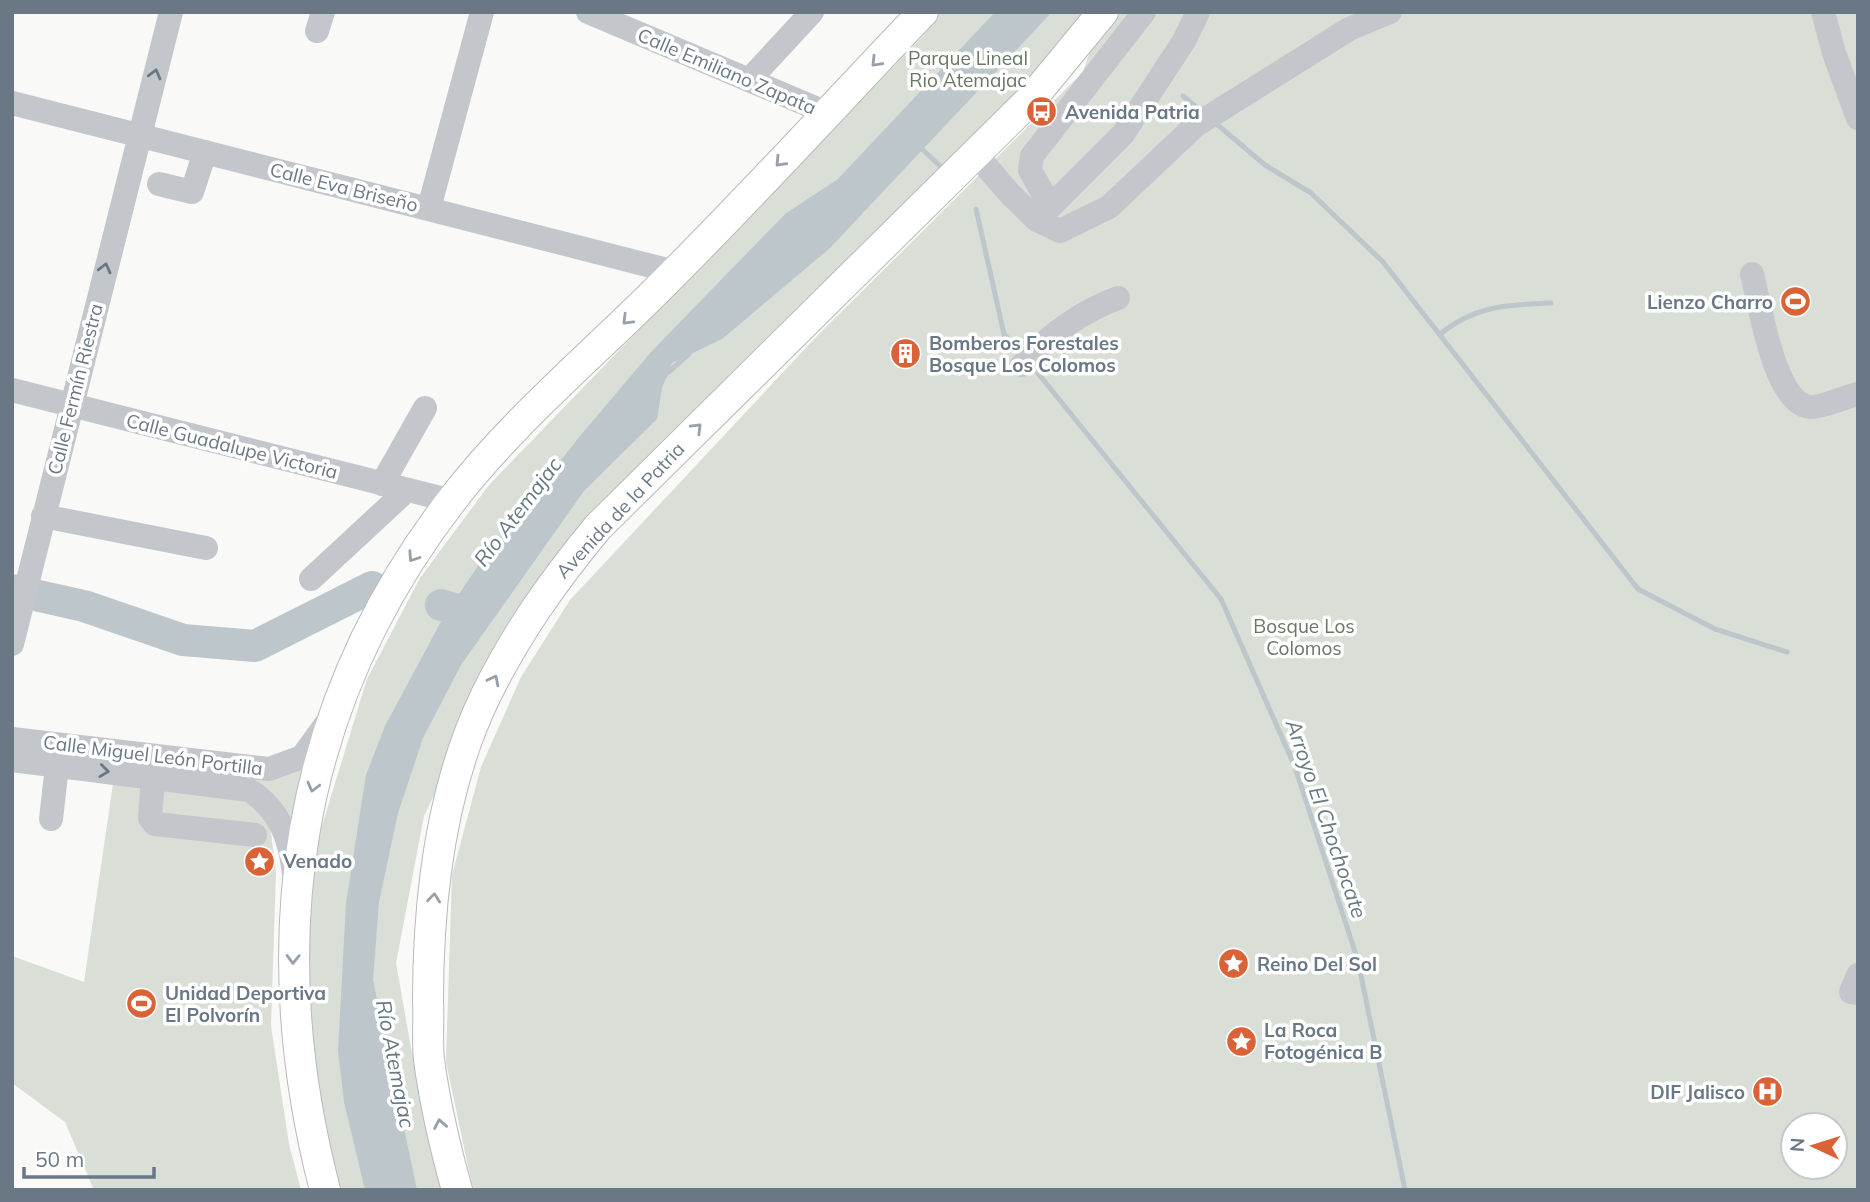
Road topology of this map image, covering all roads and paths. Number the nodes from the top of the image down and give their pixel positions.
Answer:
1 (172, 12) edge
2 (482, 12) edge
3 (588, 12) edge
4 (812, 12) edge
5 (923, 12) edge
6 (1103, 12) edge
7 (1144, 12) edge
8 (1198, 12) edge
9 (1390, 12) edge
10 (1823, 12) edge
11 (749, 80) junction
12 (12, 103) edge
13 (827, 113) junction
14 (1858, 118) edge
15 (138, 135) junction
16 (205, 152) junction
17 (975, 153) junction
18 (159, 184) dead end
19 (429, 208) junction
20 (1044, 213) junction
21 (675, 272) junction
22 (1752, 274) dead end
23 (1118, 298) dead end
24 (1022, 365) dead end
25 (12, 390) edge
26 (1858, 394) edge
27 (71, 405) junction
28 (425, 408) dead end
29 (382, 484) junction
30 (407, 490) junction
31 (452, 501) junction
32 (43, 516) junction
33 (206, 548) dead end
34 (21, 569) edge
35 (312, 579) dead end
36 (12, 644) edge
37 (343, 696) junction
38 (12, 739) edge
39 (12, 760) edge
40 (57, 766) junction
41 (228, 775) junction
42 (153, 777) junction
43 (51, 819) dead end
44 (256, 835) dead end
45 (295, 890) junction
46 (1858, 975) edge
47 (1858, 993) edge
48 (325, 1190) edge
49 (457, 1190) edge

15 -> 1 street, Calle Fermín Riestra
2 - 19 street
3 - 11 street, Calle Emiliano Zapata
4 - 11 street
5 -> 13 main road
6 - 17 main road, Avenida de la Patria
7 - 20 street
8 - 20 street
9 - 20 street
10 - 14 street
11 - 13 street, Calle Emiliano Zapata
12 - 15 street, Calle Eva Briseño
13 -> 21 main road
15 - 16 street, Calle Eva Briseño
27 -> 15 street, Calle Fermín Riestra
16 - 18 street
16 - 19 street, Calle Eva Briseño
17 - 20 street
49 -> 17 main road, Avenida de la Patria
19 - 21 street, Calle Eva Briseño
21 -> 31 main road
22 - 26 street
23 - 24 street
25 - 27 street, Calle Guadalupe Victoria
27 - 29 street, Calle Guadalupe Victoria
27 - 32 street, Calle Fermín Riestra
28 - 29 street
29 - 30 street, Calle Guadalupe Victoria
30 - 31 street, Calle Guadalupe Victoria
30 - 35 street
31 -> 37 main road
32 - 33 street
32 - 34 street, Calle Fermín Riestra
34 - 36 street, Calle Fermín Riestra
37 - 41 street, Calle Miguel León Portilla
37 -> 45 main road
38 - 41 street, Calle Miguel León Portilla
39 - 40 street, Calle Miguel León Portilla
40 -> 42 street, Calle Miguel León Portilla
40 - 43 street
41 - 42 street, Calle Miguel León Portilla
41 - 45 street, Calle Miguel León Portilla
42 - 44 street
45 -> 48 main road
46 - 47 street

